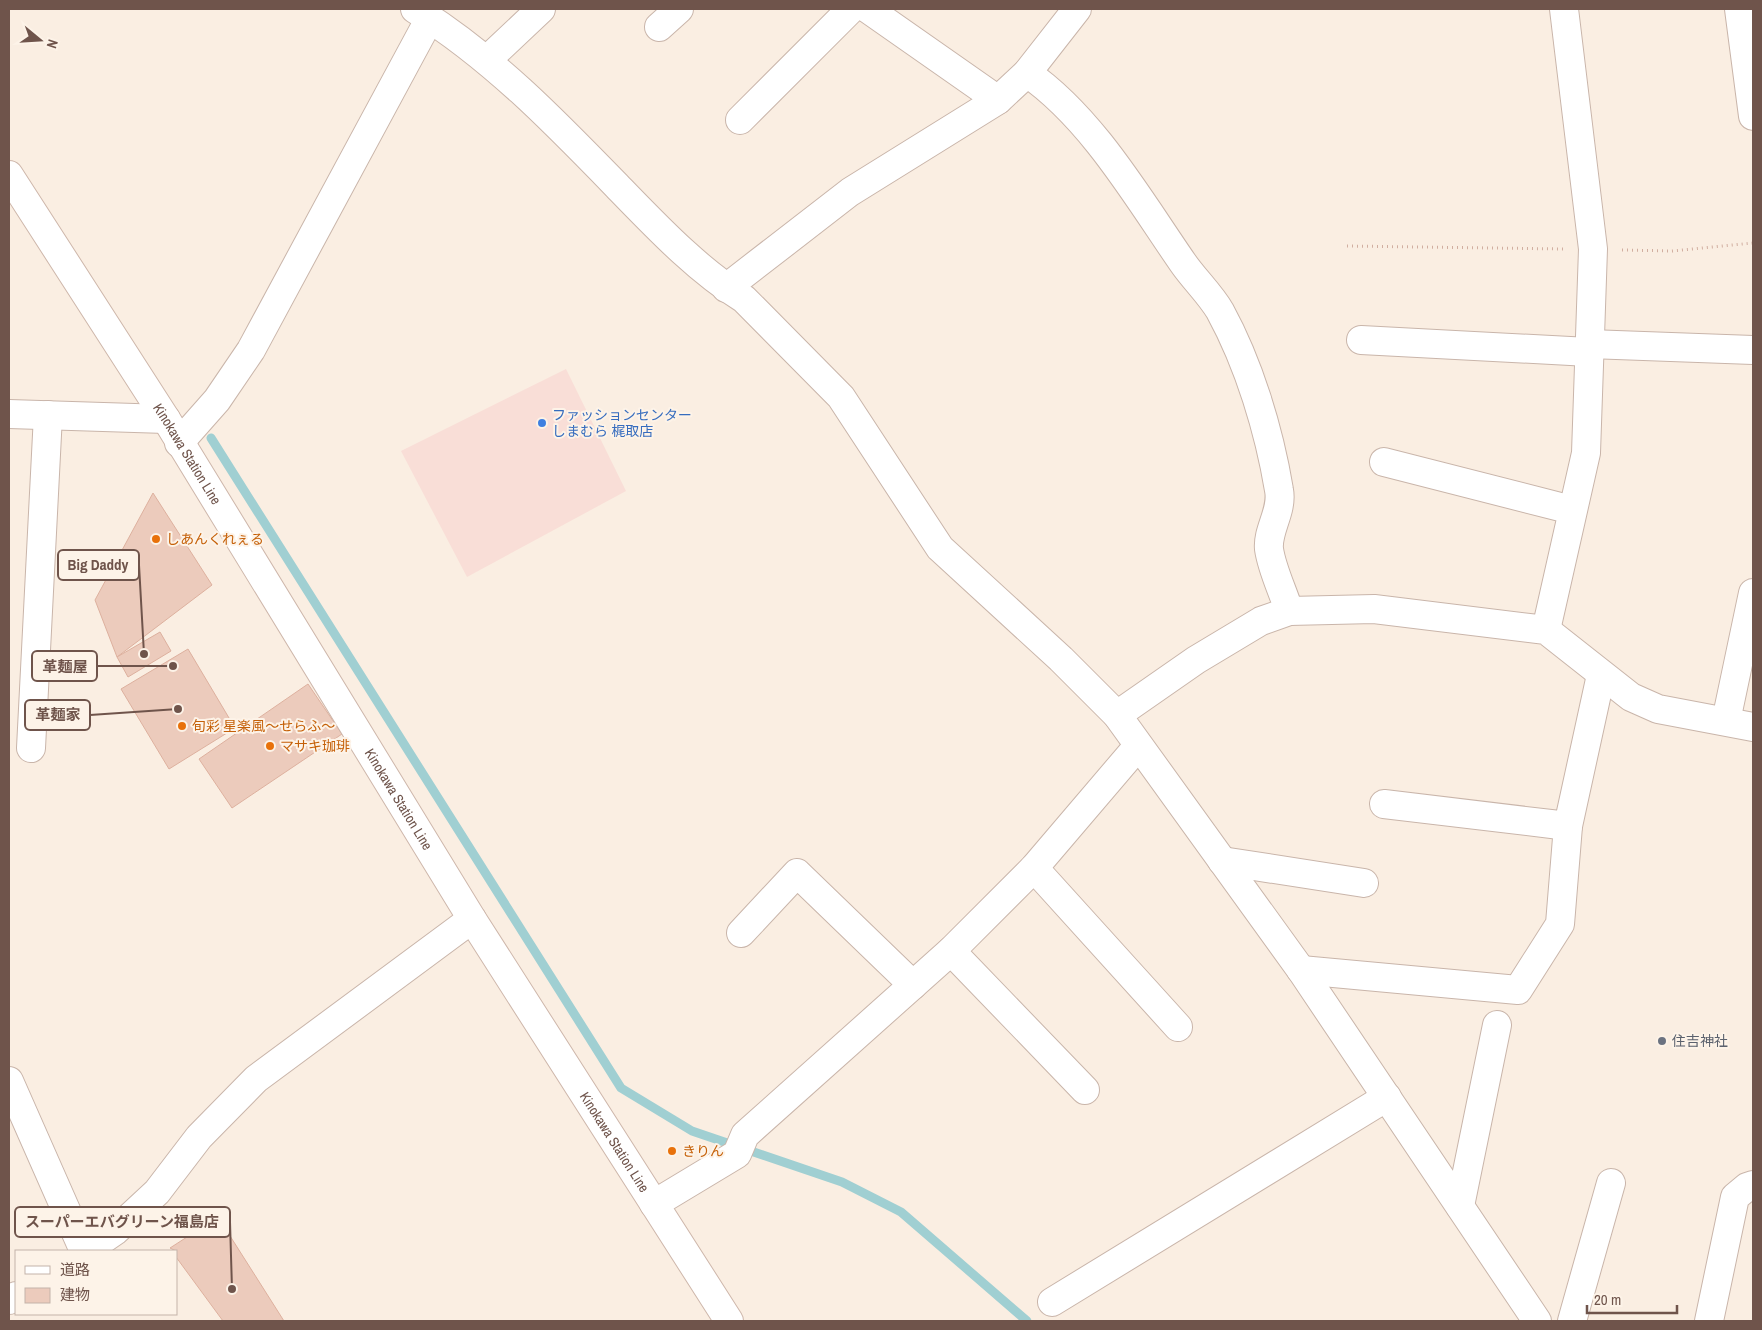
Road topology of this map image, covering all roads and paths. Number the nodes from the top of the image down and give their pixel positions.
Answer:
1 (541, 9) edge
2 (678, 9) edge
3 (851, 9) edge
4 (868, 9) edge
5 (1077, 9) edge
6 (1564, 9) edge
7 (1739, 9) edge
8 (423, 14) edge
9 (659, 28) dead end
10 (487, 60) junction
11 (1027, 74) junction
12 (998, 100) junction
13 (1753, 116) edge
14 (740, 120) dead end
15 (9, 175) edge
16 (1753, 243) edge
17 (1347, 246) dead end
18 (1592, 249) junction
19 (726, 288) junction
20 (1361, 340) dead end
21 (1589, 348) junction
22 (1753, 350) edge
23 (9, 414) edge
24 (48, 415) junction
25 (172, 431) junction
26 (1384, 462) dead end
27 (1572, 510) junction
28 (1753, 593) edge
29 (1289, 611) junction
30 (1546, 630) junction
31 (1601, 675) junction
32 (1118, 714) junction
33 (1726, 721) junction
34 (1753, 727) edge
35 (1138, 746) junction
36 (31, 748) dead end
37 (1384, 804) dead end
38 (1568, 826) junction
39 (1222, 861) junction
40 (1034, 868) junction
41 (1364, 883) dead end
42 (472, 918) junction
43 (741, 932) dead end
44 (951, 951) junction
45 (1302, 970) junction
46 (913, 985) junction
47 (1497, 1025) dead end
48 (1178, 1027) dead end
49 (9, 1080) edge
50 (1085, 1090) dead end
51 (1387, 1097) junction
52 (1611, 1183) dead end
53 (1753, 1185) edge
54 (654, 1204) junction
55 (1460, 1206) junction
56 (85, 1250) edge
57 (86, 1250) edge
58 (1052, 1302) dead end
59 (729, 1321) edge
60 (1537, 1321) edge
61 (1572, 1321) edge
62 (1709, 1321) edge

1 - 10 street
2 - 9 street
3 - 14 street
4 - 12 street
5 - 11 street
6 - 18 street
7 - 13 street
8 - 10 street
8 - 25 street
10 - 19 street
11 - 12 street
11 - 29 street
12 - 19 street
15 - 25 street, Kinokawa Station Line
16 - 18 path
17 - 18 path
18 - 21 street
19 - 32 street
20 - 21 street
21 - 22 street
21 - 27 street
23 - 24 street
24 - 25 street
24 - 36 street
25 - 42 street, Kinokawa Station Line
26 - 27 street
27 - 30 street
28 - 33 street
29 - 30 street
29 - 32 street
30 - 31 street
31 - 33 street
31 - 38 street
32 - 35 street
33 - 34 street
35 - 39 street
35 - 40 street
37 - 38 street
38 - 45 street
39 - 41 street
39 - 45 street
40 - 44 street
40 - 48 street
42 - 54 street, Kinokawa Station Line
42 - 57 street
43 - 46 street
44 - 46 street
44 - 50 street
45 - 51 street
46 - 54 street
47 - 55 street
49 - 56 street
51 - 55 street
51 - 58 street
52 - 61 street
53 - 62 street
54 - 59 street, Kinokawa Station Line
55 - 60 street

